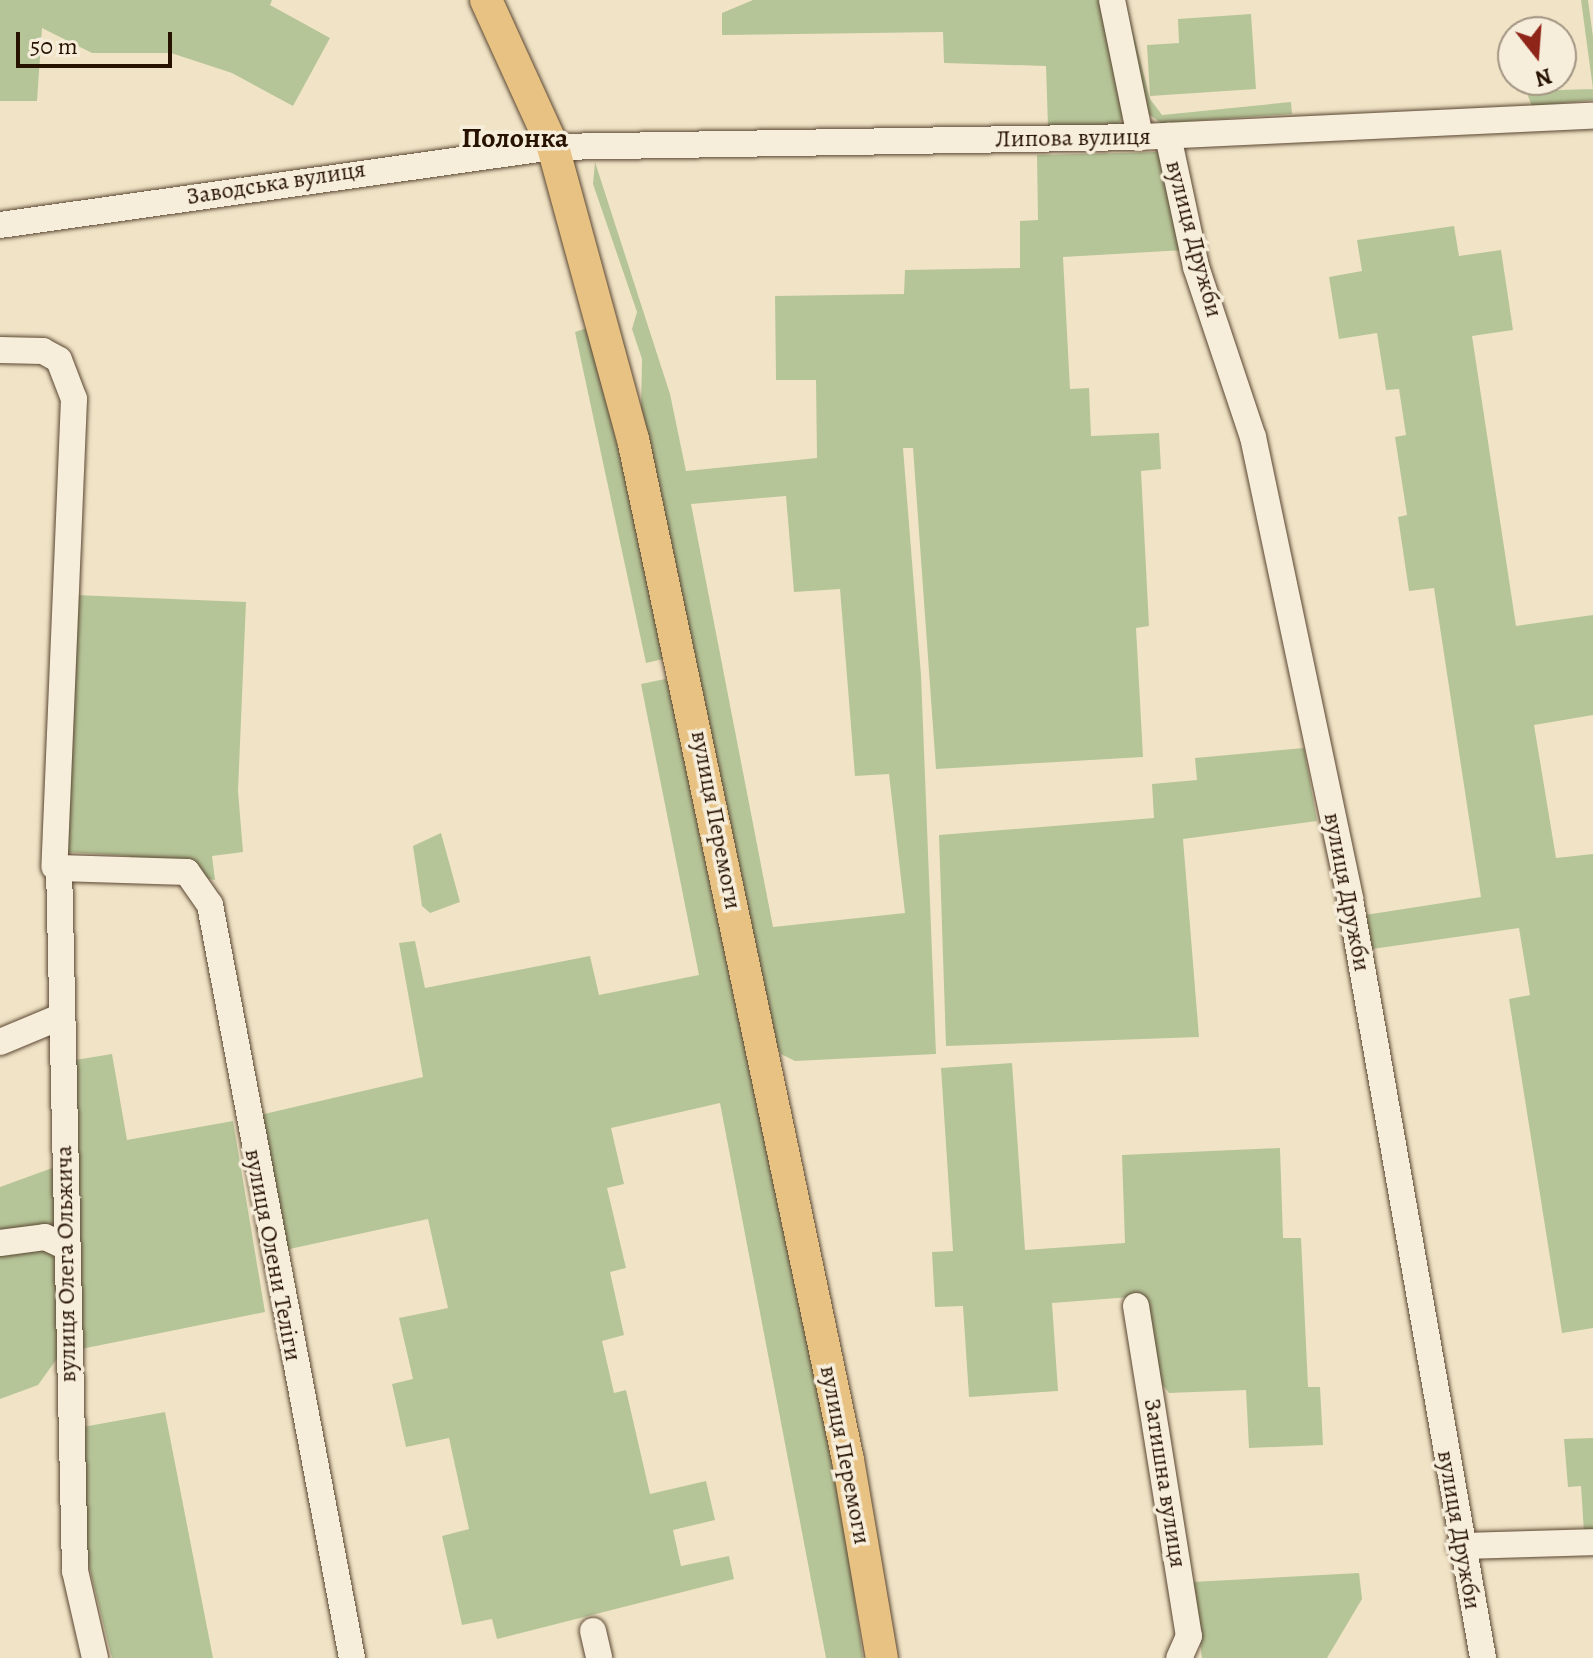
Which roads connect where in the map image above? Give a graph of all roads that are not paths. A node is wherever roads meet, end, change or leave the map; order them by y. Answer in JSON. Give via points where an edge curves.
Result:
{"nodes":[{"id":1,"x":486,"y":0,"type":"edge"},
{"id":2,"x":1112,"y":0,"type":"edge"},
{"id":3,"x":1593,"y":116,"type":"edge"},
{"id":4,"x":1168,"y":136,"type":"junction"},
{"id":5,"x":1140,"y":137,"type":"junction"},
{"id":6,"x":553,"y":147,"type":"junction"},
{"id":7,"x":0,"y":225,"type":"edge"},
{"id":8,"x":0,"y":350,"type":"edge"},
{"id":9,"x":57,"y":868,"type":"junction"},
{"id":10,"x":60,"y":1017,"type":"junction"},
{"id":11,"x":0,"y":1042,"type":"edge"},
{"id":12,"x":0,"y":1243,"type":"edge"},
{"id":13,"x":66,"y":1247,"type":"junction"},
{"id":14,"x":1136,"y":1306,"type":"dead end"},
{"id":15,"x":1593,"y":1542,"type":"edge"},
{"id":16,"x":1460,"y":1546,"type":"junction"},
{"id":17,"x":593,"y":1631,"type":"dead end"},
{"id":18,"x":95,"y":1658,"type":"edge"},
{"id":19,"x":352,"y":1658,"type":"edge"},
{"id":20,"x":599,"y":1658,"type":"edge"},
{"id":21,"x":882,"y":1658,"type":"edge"},
{"id":22,"x":1179,"y":1658,"type":"edge"},
{"id":23,"x":1483,"y":1658,"type":"edge"}],
"edges":[{"from":1,"to":6,"type":"main road","name":"вулиця Перемоги"},
{"from":2,"to":5,"type":"street"},
{"from":3,"to":4,"type":"street","name":"Липова вулиця"},
{"from":4,"to":5,"type":"street","name":"Липова вулиця"},
{"from":4,"to":16,"type":"street","name":"вулиця Дружби","via":[[1196,267],[1253,437],[1350,899]]},
{"from":5,"to":6,"type":"street","name":"Липова вулиця"},
{"from":6,"to":7,"type":"street","name":"Заводська вулиця"},
{"from":6,"to":21,"type":"main road","name":"вулиця Перемоги","via":[[604,321],[683,654]]},
{"from":8,"to":9,"type":"street","name":"вулиця Олега Ольжича","via":[[43,351],[59,360],[74,399]]},
{"from":9,"to":10,"type":"street","name":"вулиця Олега Ольжича"},
{"from":9,"to":19,"type":"street","name":"вулиця Олени Теліги","via":[[172,870],[202,886],[210,905]]},
{"from":10,"to":11,"type":"street"},
{"from":10,"to":13,"type":"street","name":"вулиця Олега Ольжича"},
{"from":12,"to":13,"type":"street","via":[[45,1237]]},
{"from":13,"to":18,"type":"street","name":"вулиця Олега Ольжича","via":[[75,1571]]},
{"from":14,"to":22,"type":"street","name":"Затишна вулиця","via":[[1189,1636]]},
{"from":15,"to":16,"type":"street"},
{"from":16,"to":23,"type":"street","name":"вулиця Дружби"},
{"from":17,"to":20,"type":"street"}]}
